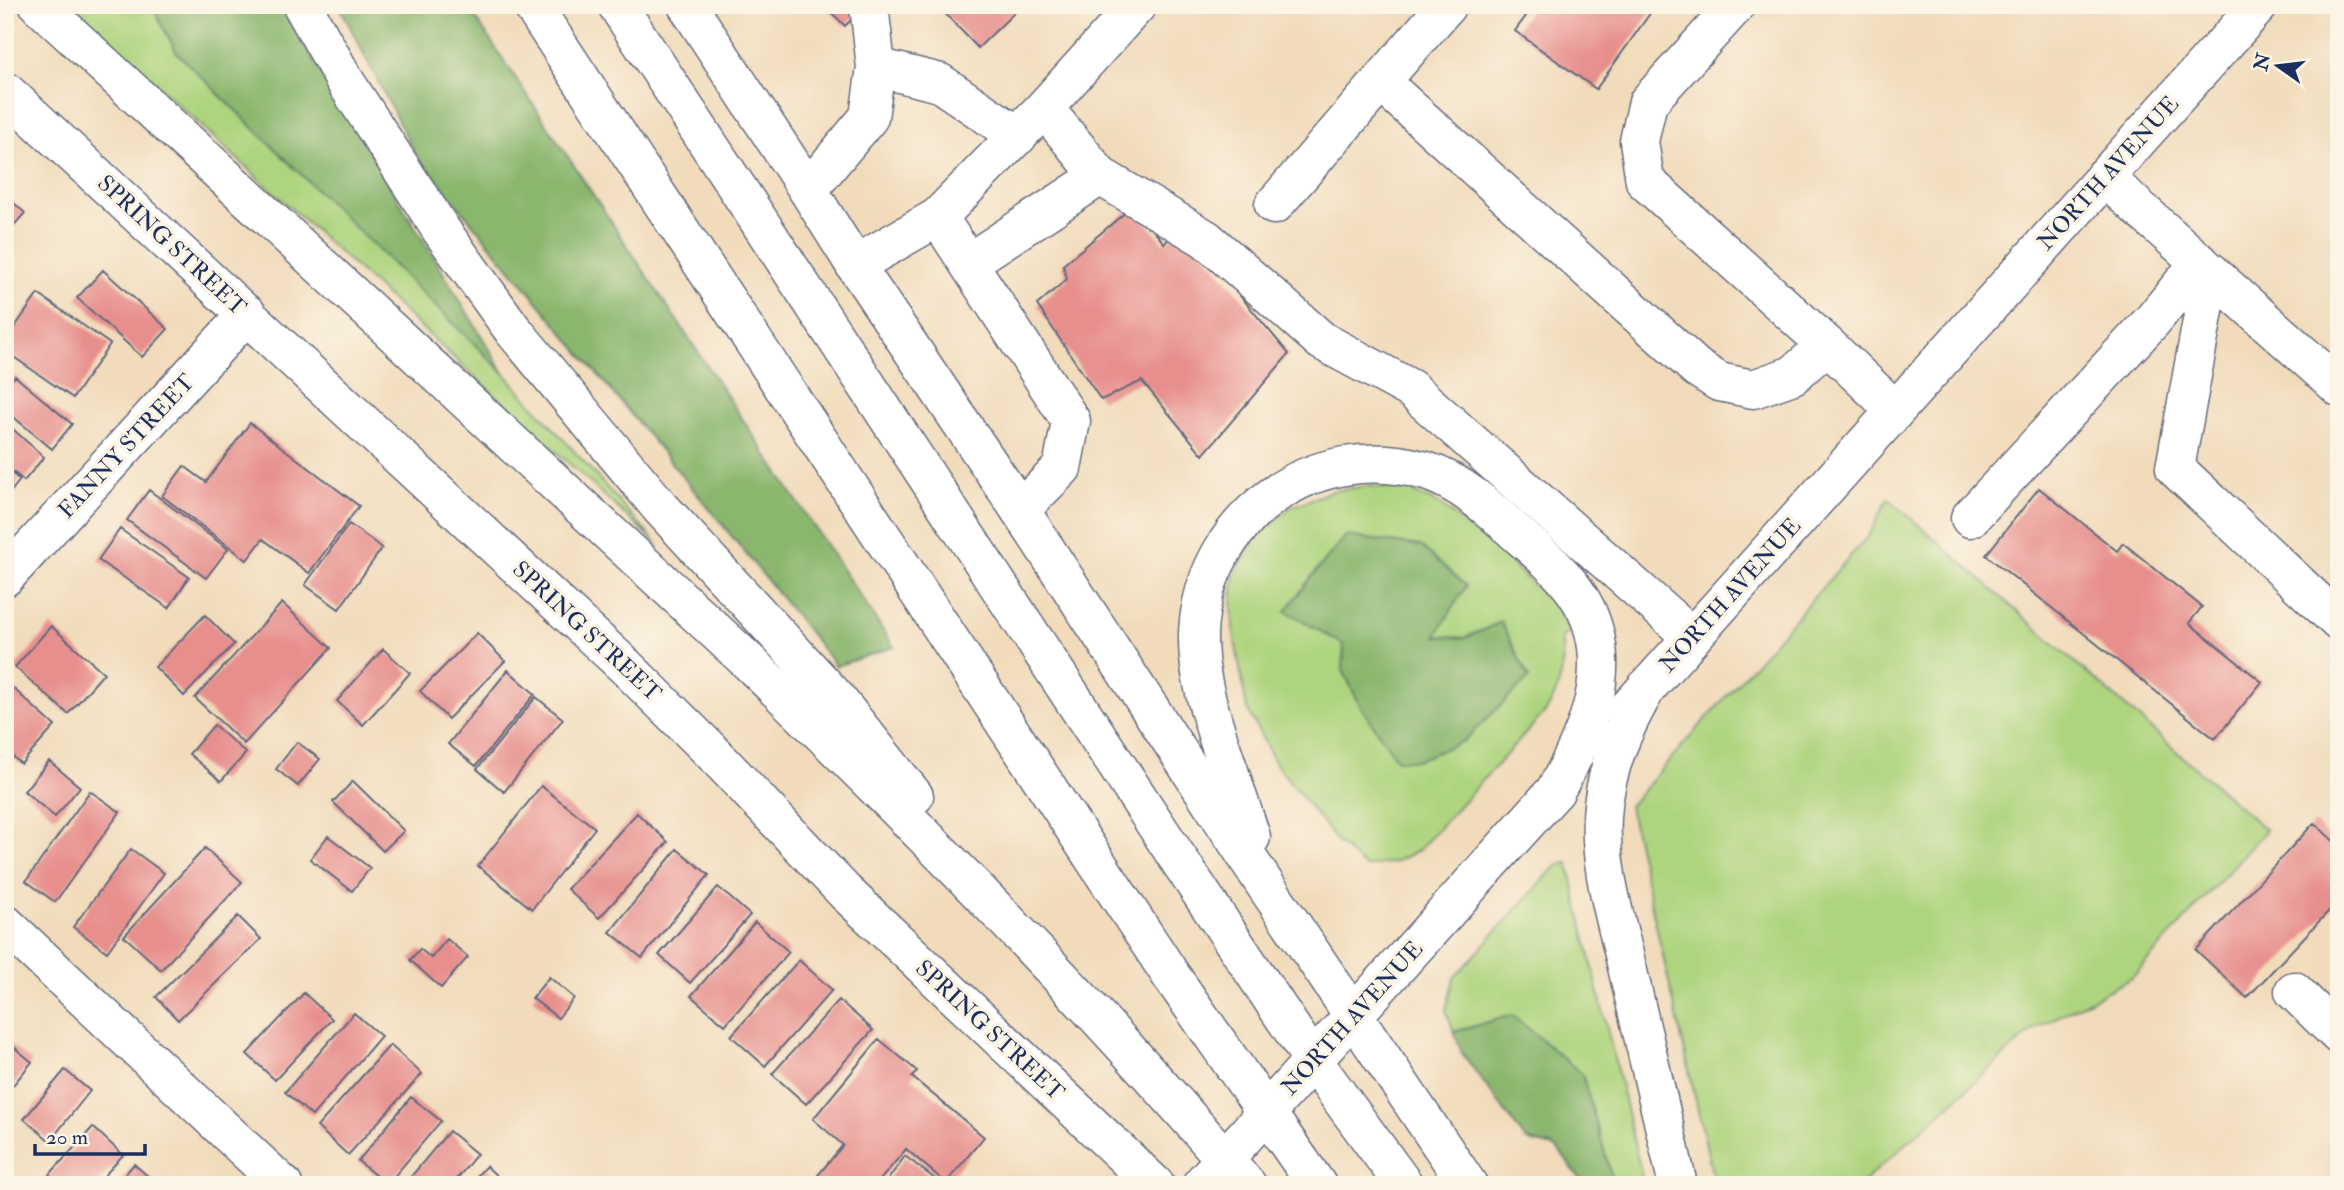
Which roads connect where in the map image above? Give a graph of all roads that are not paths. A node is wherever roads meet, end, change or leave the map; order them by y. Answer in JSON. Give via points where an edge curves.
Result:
{"nodes":[{"id":1,"x":39,"y":5,"type":"edge"},
{"id":2,"x":302,"y":5,"type":"edge"},
{"id":3,"x":532,"y":5,"type":"edge"},
{"id":4,"x":617,"y":5,"type":"edge"},
{"id":5,"x":687,"y":5,"type":"edge"},
{"id":6,"x":869,"y":5,"type":"edge"},
{"id":7,"x":1137,"y":5,"type":"edge"},
{"id":8,"x":1447,"y":5,"type":"edge"},
{"id":9,"x":1736,"y":5,"type":"edge"},
{"id":10,"x":2259,"y":5,"type":"edge"},
{"id":11,"x":876,"y":67,"type":"junction"},
{"id":12,"x":1381,"y":82,"type":"junction"},
{"id":13,"x":5,"y":91,"type":"edge"},
{"id":14,"x":1044,"y":108,"type":"junction"},
{"id":15,"x":1018,"y":136,"type":"junction"},
{"id":16,"x":1100,"y":176,"type":"junction"},
{"id":17,"x":2104,"y":177,"type":"junction"},
{"id":18,"x":808,"y":190,"type":"junction"},
{"id":19,"x":1274,"y":205,"type":"dead end"},
{"id":20,"x":937,"y":217,"type":"junction"},
{"id":21,"x":968,"y":263,"type":"junction"},
{"id":22,"x":855,"y":265,"type":"junction"},
{"id":23,"x":2206,"y":267,"type":"junction"},
{"id":24,"x":247,"y":314,"type":"junction"},
{"id":25,"x":1827,"y":345,"type":"junction"},
{"id":26,"x":2339,"y":387,"type":"edge"},
{"id":27,"x":1895,"y":410,"type":"junction"},
{"id":28,"x":1020,"y":510,"type":"junction"},
{"id":29,"x":1970,"y":517,"type":"dead end"},
{"id":30,"x":5,"y":577,"type":"edge"},
{"id":31,"x":2339,"y":622,"type":"edge"},
{"id":32,"x":1692,"y":637,"type":"junction"},
{"id":33,"x":1647,"y":687,"type":"junction"},
{"id":34,"x":1555,"y":791,"type":"junction"},
{"id":35,"x":1266,"y":886,"type":"junction"},
{"id":36,"x":5,"y":924,"type":"edge"},
{"id":37,"x":1035,"y":952,"type":"junction"},
{"id":38,"x":2294,"y":991,"type":"dead end"},
{"id":39,"x":1354,"y":1017,"type":"junction"},
{"id":40,"x":2339,"y":1035,"type":"edge"},
{"id":41,"x":1314,"y":1062,"type":"junction"},
{"id":42,"x":1267,"y":1113,"type":"junction"},
{"id":43,"x":1225,"y":1176,"type":"edge"},
{"id":44,"x":282,"y":1185,"type":"edge"},
{"id":45,"x":1155,"y":1185,"type":"edge"},
{"id":46,"x":1317,"y":1185,"type":"edge"},
{"id":47,"x":1404,"y":1185,"type":"edge"},
{"id":48,"x":1468,"y":1185,"type":"edge"},
{"id":49,"x":1678,"y":1185,"type":"edge"}],
"edges":[{"from":1,"to":37,"type":"main road","via":[[750,663]]},
{"from":2,"to":37,"type":"main road","via":[[426,208],[513,330],[660,507],[836,698]]},
{"from":3,"to":42,"type":"main road","via":[[1172,977]]},
{"from":4,"to":41,"type":"main road"},
{"from":5,"to":18,"type":"main road"},
{"from":6,"to":11,"type":"main road"},
{"from":7,"to":14,"type":"main road"},
{"from":8,"to":12,"type":"main road"},
{"from":9,"to":25,"type":"main road","via":[[1648,102],[1639,141],[1645,181]]},
{"from":10,"to":17,"type":"main road","name":"NORTH AVENUE"},
{"from":11,"to":15,"type":"main road","via":[[940,83]]},
{"from":11,"to":18,"type":"main road","via":[[869,117]]},
{"from":12,"to":19,"type":"main road"},
{"from":12,"to":25,"type":"main road","via":[[1697,368],[1719,382],[1754,389],[1793,375]]},
{"from":13,"to":24,"type":"main road","name":"SPRING STREET"},
{"from":14,"to":15,"type":"main road"},
{"from":14,"to":16,"type":"main road"},
{"from":15,"to":20,"type":"main road"},
{"from":16,"to":21,"type":"main road"},
{"from":16,"to":32,"type":"main road","via":[[1206,239],[1322,341],[1411,389]]},
{"from":17,"to":23,"type":"main road"},
{"from":17,"to":27,"type":"main road","name":"NORTH AVENUE"},
{"from":18,"to":22,"type":"main road"},
{"from":20,"to":21,"type":"main road"},
{"from":20,"to":22,"type":"main road"},
{"from":21,"to":28,"type":"main road","via":[[1071,421],[1062,468]]},
{"from":22,"to":28,"type":"main road"},
{"from":23,"to":26,"type":"main road"},
{"from":23,"to":29,"type":"main road"},
{"from":23,"to":31,"type":"main road","via":[[2175,468]]},
{"from":24,"to":30,"type":"main road","name":"FANNY STREET"},
{"from":24,"to":45,"type":"main road","name":"SPRING STREET","via":[[615,657],[845,892]]},
{"from":25,"to":27,"type":"main road"},
{"from":27,"to":32,"type":"main road","name":"NORTH AVENUE"},
{"from":28,"to":35,"type":"main road"},
{"from":32,"to":33,"type":"main road","name":"NORTH AVENUE"},
{"from":33,"to":34,"type":"main road","name":"NORTH AVENUE"},
{"from":33,"to":49,"type":"main road","via":[[1614,754],[1602,841],[1610,895]]},
{"from":34,"to":35,"type":"main road","via":[[1583,737],[1598,676],[1591,621],[1567,581],[1490,509],[1452,482],[1404,466],[1362,464],[1325,470],[1280,489],[1242,522],[1217,562],[1201,606],[1199,655],[1207,703]]},
{"from":34,"to":39,"type":"main road","name":"NORTH AVENUE"},
{"from":35,"to":39,"type":"main road"},
{"from":36,"to":44,"type":"main road"},
{"from":37,"to":43,"type":"main road","via":[[1106,1025]]},
{"from":38,"to":40,"type":"main road"},
{"from":39,"to":41,"type":"main road","name":"NORTH AVENUE"},
{"from":39,"to":48,"type":"main road"},
{"from":41,"to":42,"type":"main road","name":"NORTH AVENUE"},
{"from":41,"to":47,"type":"main road"},
{"from":42,"to":43,"type":"main road","name":"NORTH AVENUE"},
{"from":42,"to":46,"type":"main road"}]}
